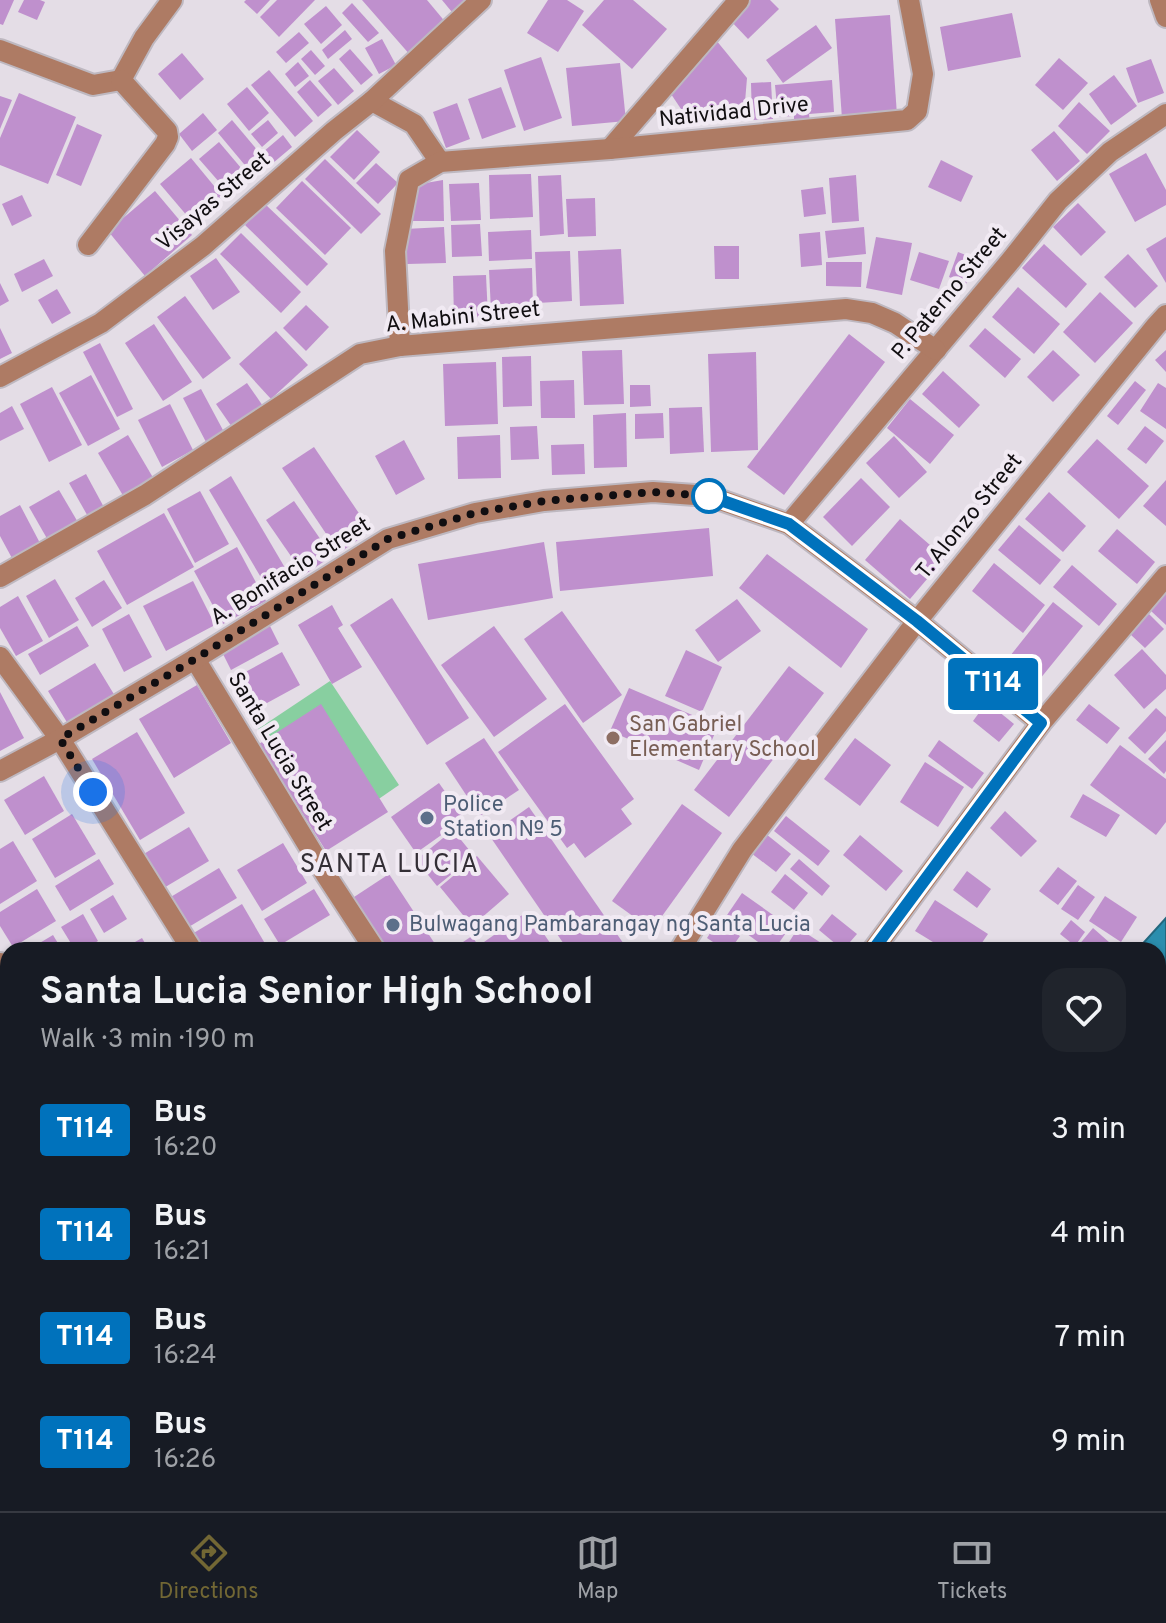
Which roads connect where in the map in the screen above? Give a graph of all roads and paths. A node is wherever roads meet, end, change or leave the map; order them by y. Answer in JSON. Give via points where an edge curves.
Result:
{"nodes":[{"id":1,"x":172,"y":0,"type":"edge"},
{"id":2,"x":481,"y":0,"type":"edge"},
{"id":3,"x":739,"y":0,"type":"edge"},
{"id":4,"x":909,"y":0,"type":"edge"},
{"id":5,"x":1160,"y":0,"type":"edge"},
{"id":6,"x":1166,"y":17,"type":"edge"},
{"id":7,"x":0,"y":50,"type":"edge"},
{"id":8,"x":121,"y":80,"type":"junction"},
{"id":9,"x":372,"y":101,"type":"junction"},
{"id":10,"x":1166,"y":114,"type":"edge"},
{"id":11,"x":610,"y":149,"type":"junction"},
{"id":12,"x":440,"y":162,"type":"junction"},
{"id":13,"x":88,"y":245,"type":"dead end"},
{"id":14,"x":1166,"y":315,"type":"edge"},
{"id":15,"x":400,"y":346,"type":"junction"},
{"id":16,"x":936,"y":350,"type":"junction"},
{"id":17,"x":0,"y":377,"type":"edge"},
{"id":18,"x":789,"y":524,"type":"junction"},
{"id":19,"x":1166,"y":576,"type":"edge"},
{"id":20,"x":0,"y":577,"type":"edge"},
{"id":21,"x":917,"y":621,"type":"junction"},
{"id":22,"x":0,"y":657,"type":"edge"},
{"id":23,"x":195,"y":659,"type":"junction"},
{"id":24,"x":1041,"y":723,"type":"junction"},
{"id":25,"x":60,"y":739,"type":"junction"},
{"id":26,"x":0,"y":771,"type":"edge"},
{"id":27,"x":187,"y":942,"type":"edge"},
{"id":28,"x":370,"y":942,"type":"edge"},
{"id":29,"x":685,"y":942,"type":"edge"},
{"id":30,"x":879,"y":942,"type":"edge"}],
"edges":[{"from":1,"to":8,"type":"street"},
{"from":2,"to":9,"type":"street","name":"Visayas Street"},
{"from":3,"to":11,"type":"street"},
{"from":4,"to":11,"type":"street","name":"Natividad Drive","via":[[923,74],[917,111],[907,120]]},
{"from":5,"to":6,"type":"street"},
{"from":7,"to":8,"type":"street","via":[[93,85]]},
{"from":8,"to":13,"type":"street","via":[[168,137]]},
{"from":9,"to":12,"type":"street","via":[[414,124]]},
{"from":9,"to":17,"type":"street","name":"Visayas Street","via":[[203,246],[101,323]]},
{"from":10,"to":16,"type":"street","name":"P. Paterno Street","via":[[1110,152],[1058,201]]},
{"from":11,"to":12,"type":"street","name":"Natividad Drive"},
{"from":12,"to":15,"type":"street","via":[[409,180],[395,251]]},
{"from":14,"to":21,"type":"street","name":"T. Alonzo Street"},
{"from":15,"to":16,"type":"street","name":"A. Mabini Street","via":[[846,309],[895,323]]},
{"from":15,"to":20,"type":"street","name":"A. Mabini Street","via":[[360,354],[145,495]]},
{"from":16,"to":18,"type":"street","name":"P. Paterno Street"},
{"from":18,"to":21,"type":"street","name":"A. Bonifacio Street"},
{"from":18,"to":23,"type":"street","name":"A. Bonifacio Street","via":[[709,496],[653,492],[475,513],[388,539]]},
{"from":19,"to":24,"type":"street"},
{"from":21,"to":24,"type":"street","name":"A. Bonifacio Street"},
{"from":21,"to":29,"type":"street","name":"T. Alonzo Street","via":[[742,850]]},
{"from":22,"to":25,"type":"street"},
{"from":23,"to":25,"type":"street","name":"A. Bonifacio Street"},
{"from":23,"to":28,"type":"street","name":"Santa Lucia Street"},
{"from":24,"to":30,"type":"street"},
{"from":25,"to":26,"type":"street","name":"A. Bonifacio Street"},
{"from":25,"to":27,"type":"street"}]}
